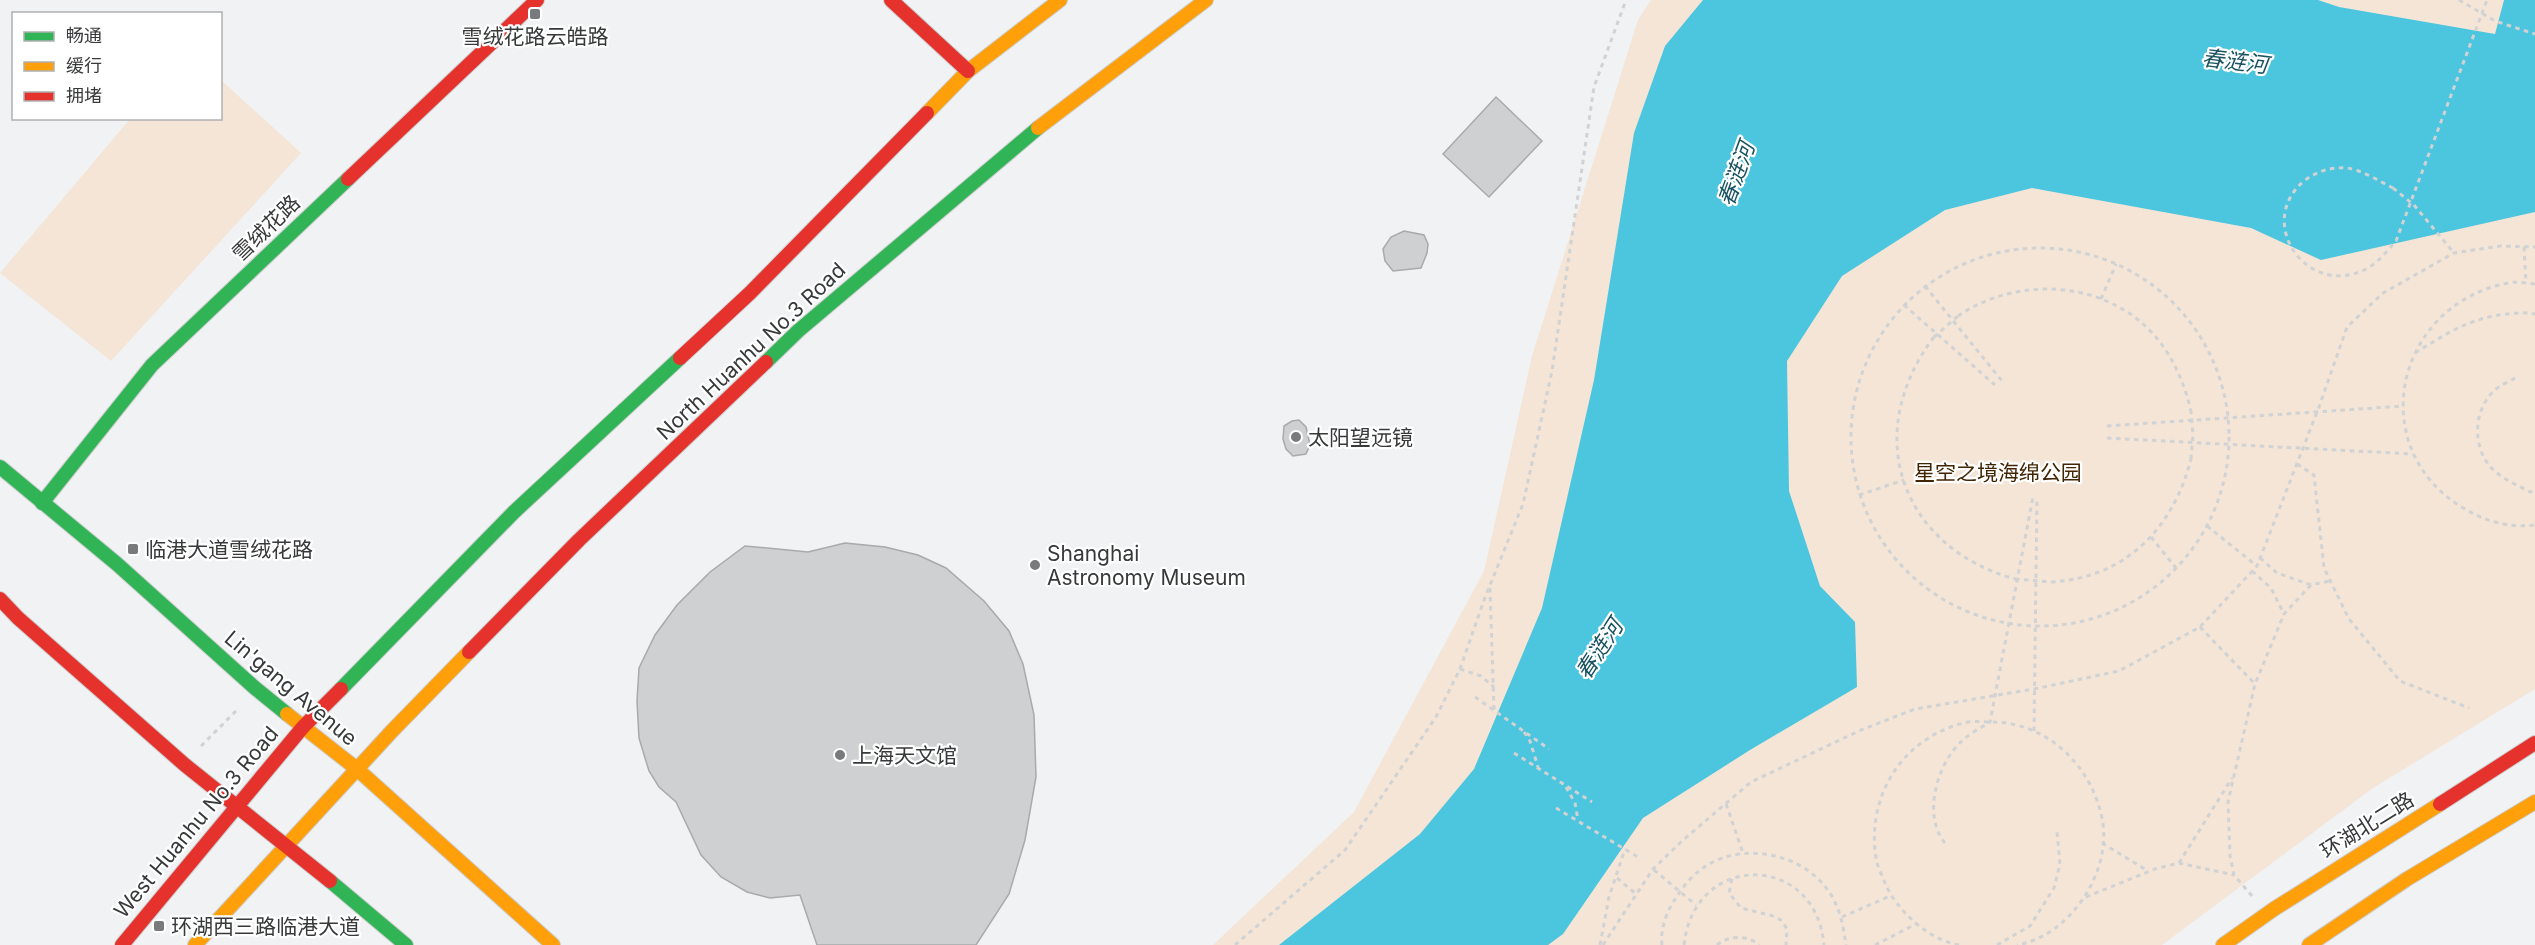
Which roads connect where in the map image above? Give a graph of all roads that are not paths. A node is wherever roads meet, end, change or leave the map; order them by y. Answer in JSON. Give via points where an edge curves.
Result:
{"nodes":[{"id":1,"x":537,"y":0,"type":"edge"},
{"id":2,"x":891,"y":0,"type":"edge"},
{"id":3,"x":1060,"y":0,"type":"edge"},
{"id":4,"x":1206,"y":0,"type":"edge"},
{"id":5,"x":968,"y":71,"type":"junction"},
{"id":6,"x":0,"y":467,"type":"edge"},
{"id":7,"x":42,"y":503,"type":"junction"},
{"id":8,"x":0,"y":599,"type":"edge"},
{"id":9,"x":303,"y":727,"type":"junction"},
{"id":10,"x":2535,"y":743,"type":"edge"},
{"id":11,"x":357,"y":769,"type":"junction"},
{"id":12,"x":2535,"y":802,"type":"edge"},
{"id":13,"x":236,"y":806,"type":"junction"},
{"id":14,"x":285,"y":846,"type":"junction"},
{"id":15,"x":122,"y":945,"type":"edge"},
{"id":16,"x":195,"y":945,"type":"edge"},
{"id":17,"x":406,"y":945,"type":"edge"},
{"id":18,"x":553,"y":945,"type":"edge"},
{"id":19,"x":2223,"y":945,"type":"edge"},
{"id":20,"x":2309,"y":945,"type":"edge"}],
"edges":[{"from":1,"to":7,"type":"main road","name":"雪绒花路","via":[[152,365]]},
{"from":2,"to":5,"type":"main road"},
{"from":3,"to":5,"type":"main road","name":"North Huanhu No.3 Road"},
{"from":4,"to":11,"type":"main road","name":"North Huanhu No.3 Road","via":[[1034,131],[798,331],[579,540]]},
{"from":5,"to":9,"type":"main road","name":"North Huanhu No.3 Road","via":[[750,293],[514,512]]},
{"from":6,"to":7,"type":"main road","name":"Lin'gang Avenue"},
{"from":7,"to":9,"type":"main road","name":"Lin'gang Avenue"},
{"from":8,"to":13,"type":"main road","via":[[184,765]]},
{"from":9,"to":11,"type":"main road","name":"Lin'gang Avenue"},
{"from":9,"to":13,"type":"main road","name":"West Huanhu No.3 Road"},
{"from":10,"to":19,"type":"main road","name":"环湖北二路"},
{"from":11,"to":14,"type":"main road"},
{"from":11,"to":18,"type":"main road","name":"Lin'gang Avenue"},
{"from":12,"to":20,"type":"main road","via":[[2407,879]]},
{"from":13,"to":14,"type":"main road"},
{"from":13,"to":15,"type":"main road","name":"West Huanhu No.3 Road"},
{"from":14,"to":16,"type":"main road"},
{"from":14,"to":17,"type":"main road"}]}
